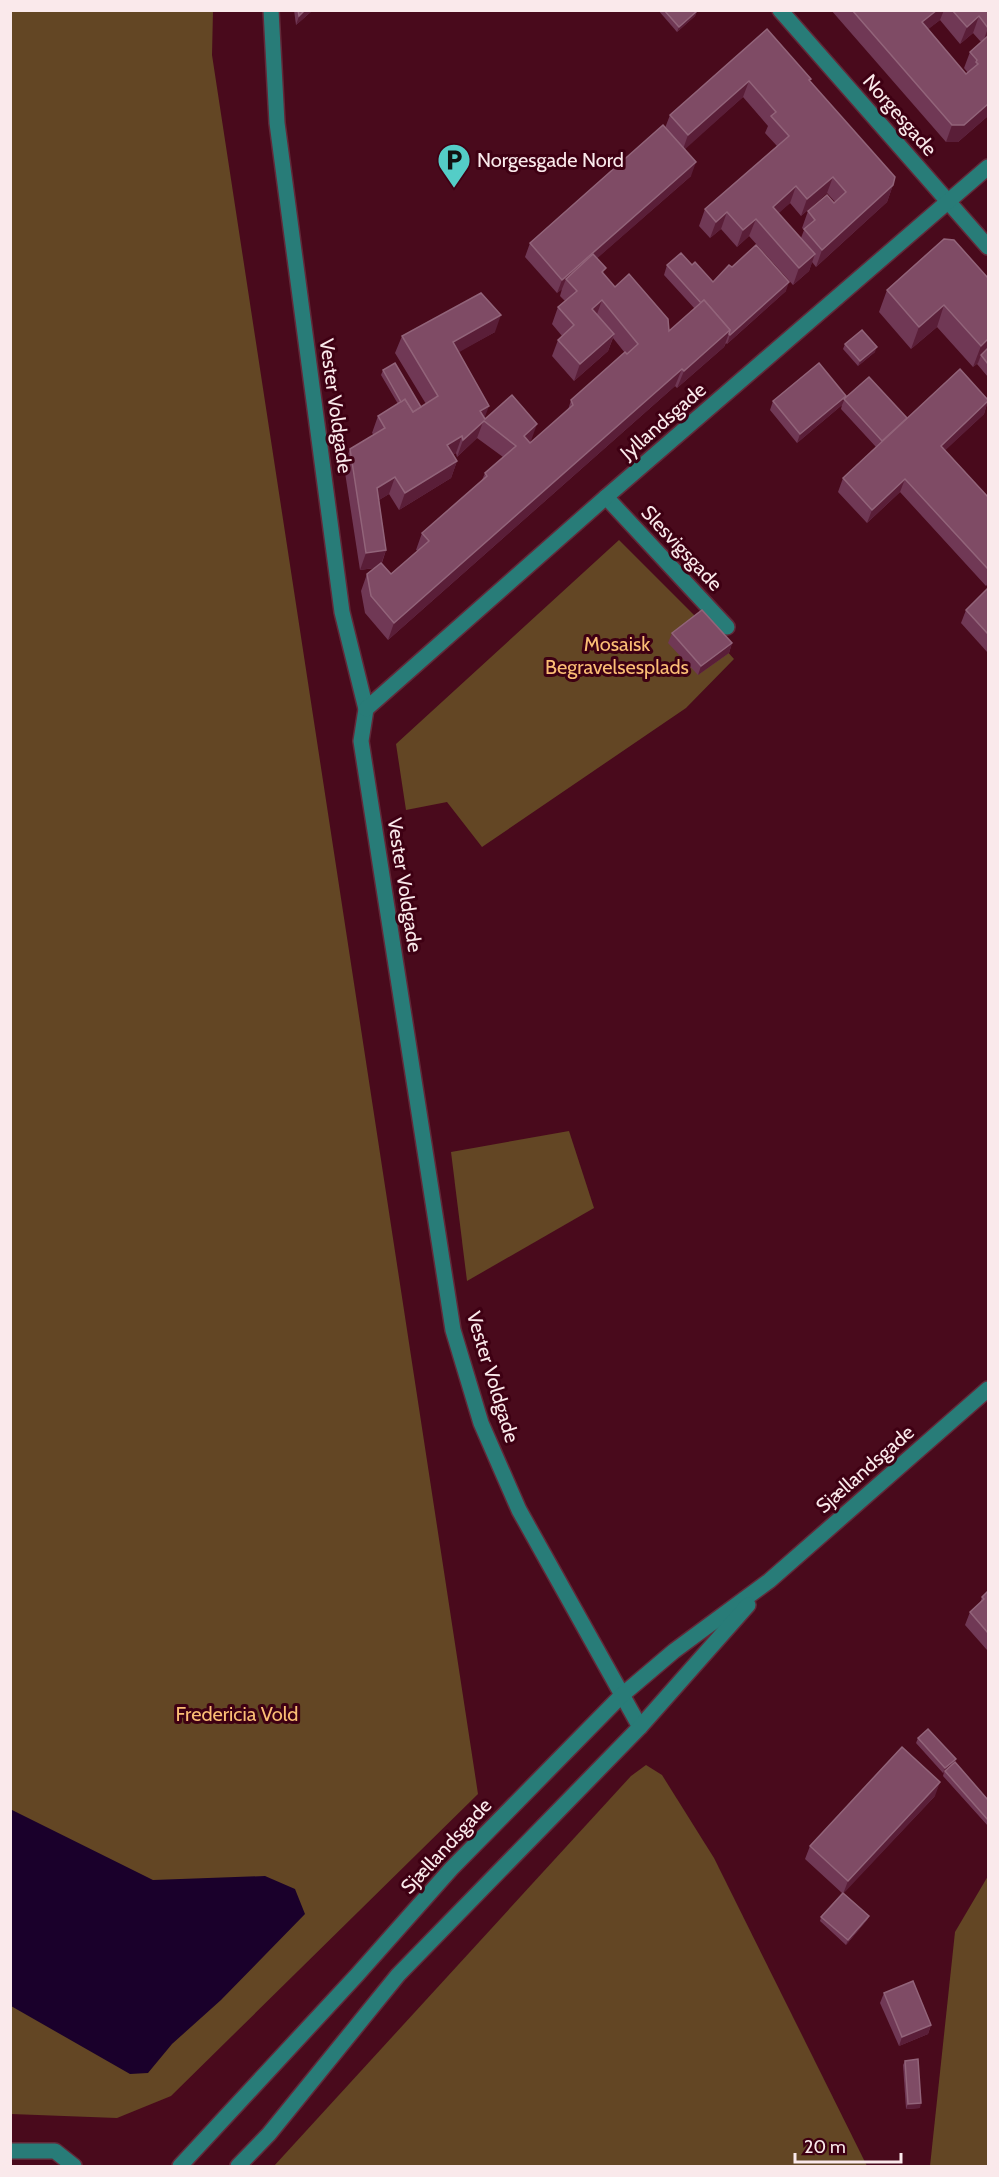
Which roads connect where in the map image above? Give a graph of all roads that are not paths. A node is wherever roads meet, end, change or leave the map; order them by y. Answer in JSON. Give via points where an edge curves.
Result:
{"nodes":[{"id":1,"x":271,"y":10,"type":"edge"},
{"id":2,"x":780,"y":10,"type":"edge"},
{"id":3,"x":988,"y":166,"type":"edge"},
{"id":4,"x":948,"y":202,"type":"junction"},
{"id":5,"x":988,"y":247,"type":"edge"},
{"id":6,"x":606,"y":497,"type":"junction"},
{"id":7,"x":727,"y":627,"type":"dead end"},
{"id":8,"x":366,"y":709,"type":"junction"},
{"id":9,"x":988,"y":1389,"type":"edge"},
{"id":10,"x":769,"y":1581,"type":"junction"},
{"id":11,"x":621,"y":1696,"type":"junction"},
{"id":12,"x":640,"y":1727,"type":"junction"},
{"id":13,"x":10,"y":2151,"type":"edge"},
{"id":14,"x":74,"y":2166,"type":"edge"},
{"id":15,"x":180,"y":2166,"type":"edge"},
{"id":16,"x":238,"y":2166,"type":"edge"}],
"edges":[{"from":1,"to":8,"type":"street","name":"Vester Voldgade","via":[[277,123],[342,612]]},
{"from":2,"to":4,"type":"street","name":"Norgesgade"},
{"from":3,"to":4,"type":"street","name":"Jyllandsgade"},
{"from":4,"to":5,"type":"street","name":"Norgesgade"},
{"from":4,"to":6,"type":"street","name":"Jyllandsgade"},
{"from":6,"to":7,"type":"street","name":"Slesvigsgade"},
{"from":6,"to":8,"type":"street","name":"Jyllandsgade"},
{"from":8,"to":11,"type":"street","name":"Vester Voldgade","via":[[361,741],[453,1330],[481,1423],[519,1509]]},
{"from":9,"to":10,"type":"street","name":"Sjællandsgade"},
{"from":10,"to":11,"type":"street","name":"Sjællandsgade","via":[[674,1651]]},
{"from":10,"to":12,"type":"street","name":"Sjællandsgade"},
{"from":11,"to":12,"type":"street","name":"Vester Voldgade"},
{"from":11,"to":15,"type":"street","name":"Sjællandsgade","via":[[451,1869]]},
{"from":12,"to":16,"type":"street","name":"Sjællandsgade","via":[[398,1976],[269,2134]]},
{"from":13,"to":14,"type":"street","via":[[55,2151]]}]}
